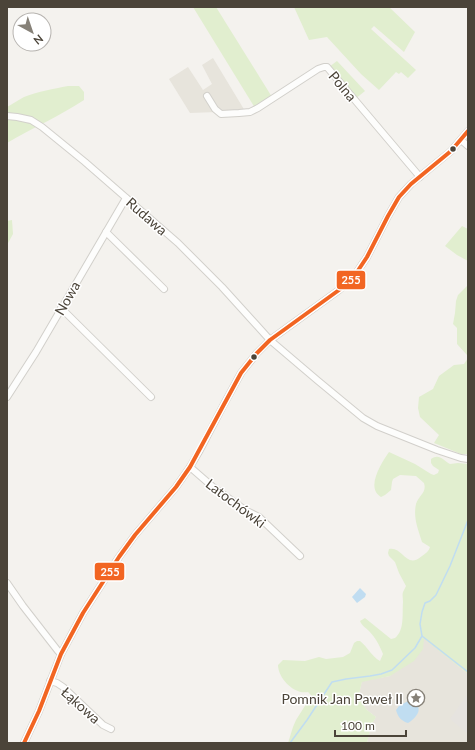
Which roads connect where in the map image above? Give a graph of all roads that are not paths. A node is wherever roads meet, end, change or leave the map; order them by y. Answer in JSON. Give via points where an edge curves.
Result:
{"nodes":[{"id":1,"x":207,"y":96,"type":"dead end"},
{"id":2,"x":7,"y":116,"type":"edge"},
{"id":3,"x":468,"y":132,"type":"edge"},
{"id":4,"x":461,"y":140,"type":"junction"},
{"id":5,"x":468,"y":146,"type":"edge"},
{"id":6,"x":420,"y":177,"type":"junction"},
{"id":7,"x":126,"y":198,"type":"junction"},
{"id":8,"x":106,"y":232,"type":"junction"},
{"id":9,"x":164,"y":289,"type":"dead end"},
{"id":10,"x":61,"y":308,"type":"junction"},
{"id":11,"x":270,"y":340,"type":"junction"},
{"id":12,"x":7,"y":397,"type":"edge"},
{"id":13,"x":151,"y":397,"type":"dead end"},
{"id":14,"x":468,"y":458,"type":"edge"},
{"id":15,"x":190,"y":467,"type":"junction"},
{"id":16,"x":300,"y":556,"type":"dead end"},
{"id":17,"x":7,"y":583,"type":"edge"},
{"id":18,"x":61,"y":654,"type":"junction"},
{"id":19,"x":50,"y":681,"type":"junction"},
{"id":20,"x":111,"y":729,"type":"dead end"},
{"id":21,"x":24,"y":743,"type":"edge"}],
"edges":[{"from":1,"to":6,"type":"street","name":"Polna","via":[[221,114],[250,112],[318,69],[327,67]]},
{"from":2,"to":7,"type":"street","name":"Rudawa","via":[[30,120],[42,127]]},
{"from":3,"to":4,"type":"street"},
{"from":4,"to":5,"type":"street"},
{"from":4,"to":6,"type":"street"},
{"from":6,"to":11,"type":"street","via":[[399,197],[353,278]]},
{"from":7,"to":8,"type":"street","name":"Nowa"},
{"from":7,"to":11,"type":"street","name":"Rudawa","via":[[201,265]]},
{"from":8,"to":9,"type":"street"},
{"from":8,"to":10,"type":"street","name":"Nowa"},
{"from":10,"to":12,"type":"street","name":"Nowa"},
{"from":10,"to":13,"type":"street"},
{"from":11,"to":14,"type":"street","name":"Rudawa","via":[[363,418],[437,450]]},
{"from":11,"to":15,"type":"street","via":[[241,373]]},
{"from":15,"to":16,"type":"street","name":"Latochówki","via":[[213,487],[259,517]]},
{"from":15,"to":18,"type":"street","via":[[119,557],[83,613]]},
{"from":17,"to":18,"type":"street"},
{"from":18,"to":19,"type":"street"},
{"from":19,"to":20,"type":"street","name":"Łąkowa","via":[[63,687],[103,725]]},
{"from":19,"to":21,"type":"street"}]}
